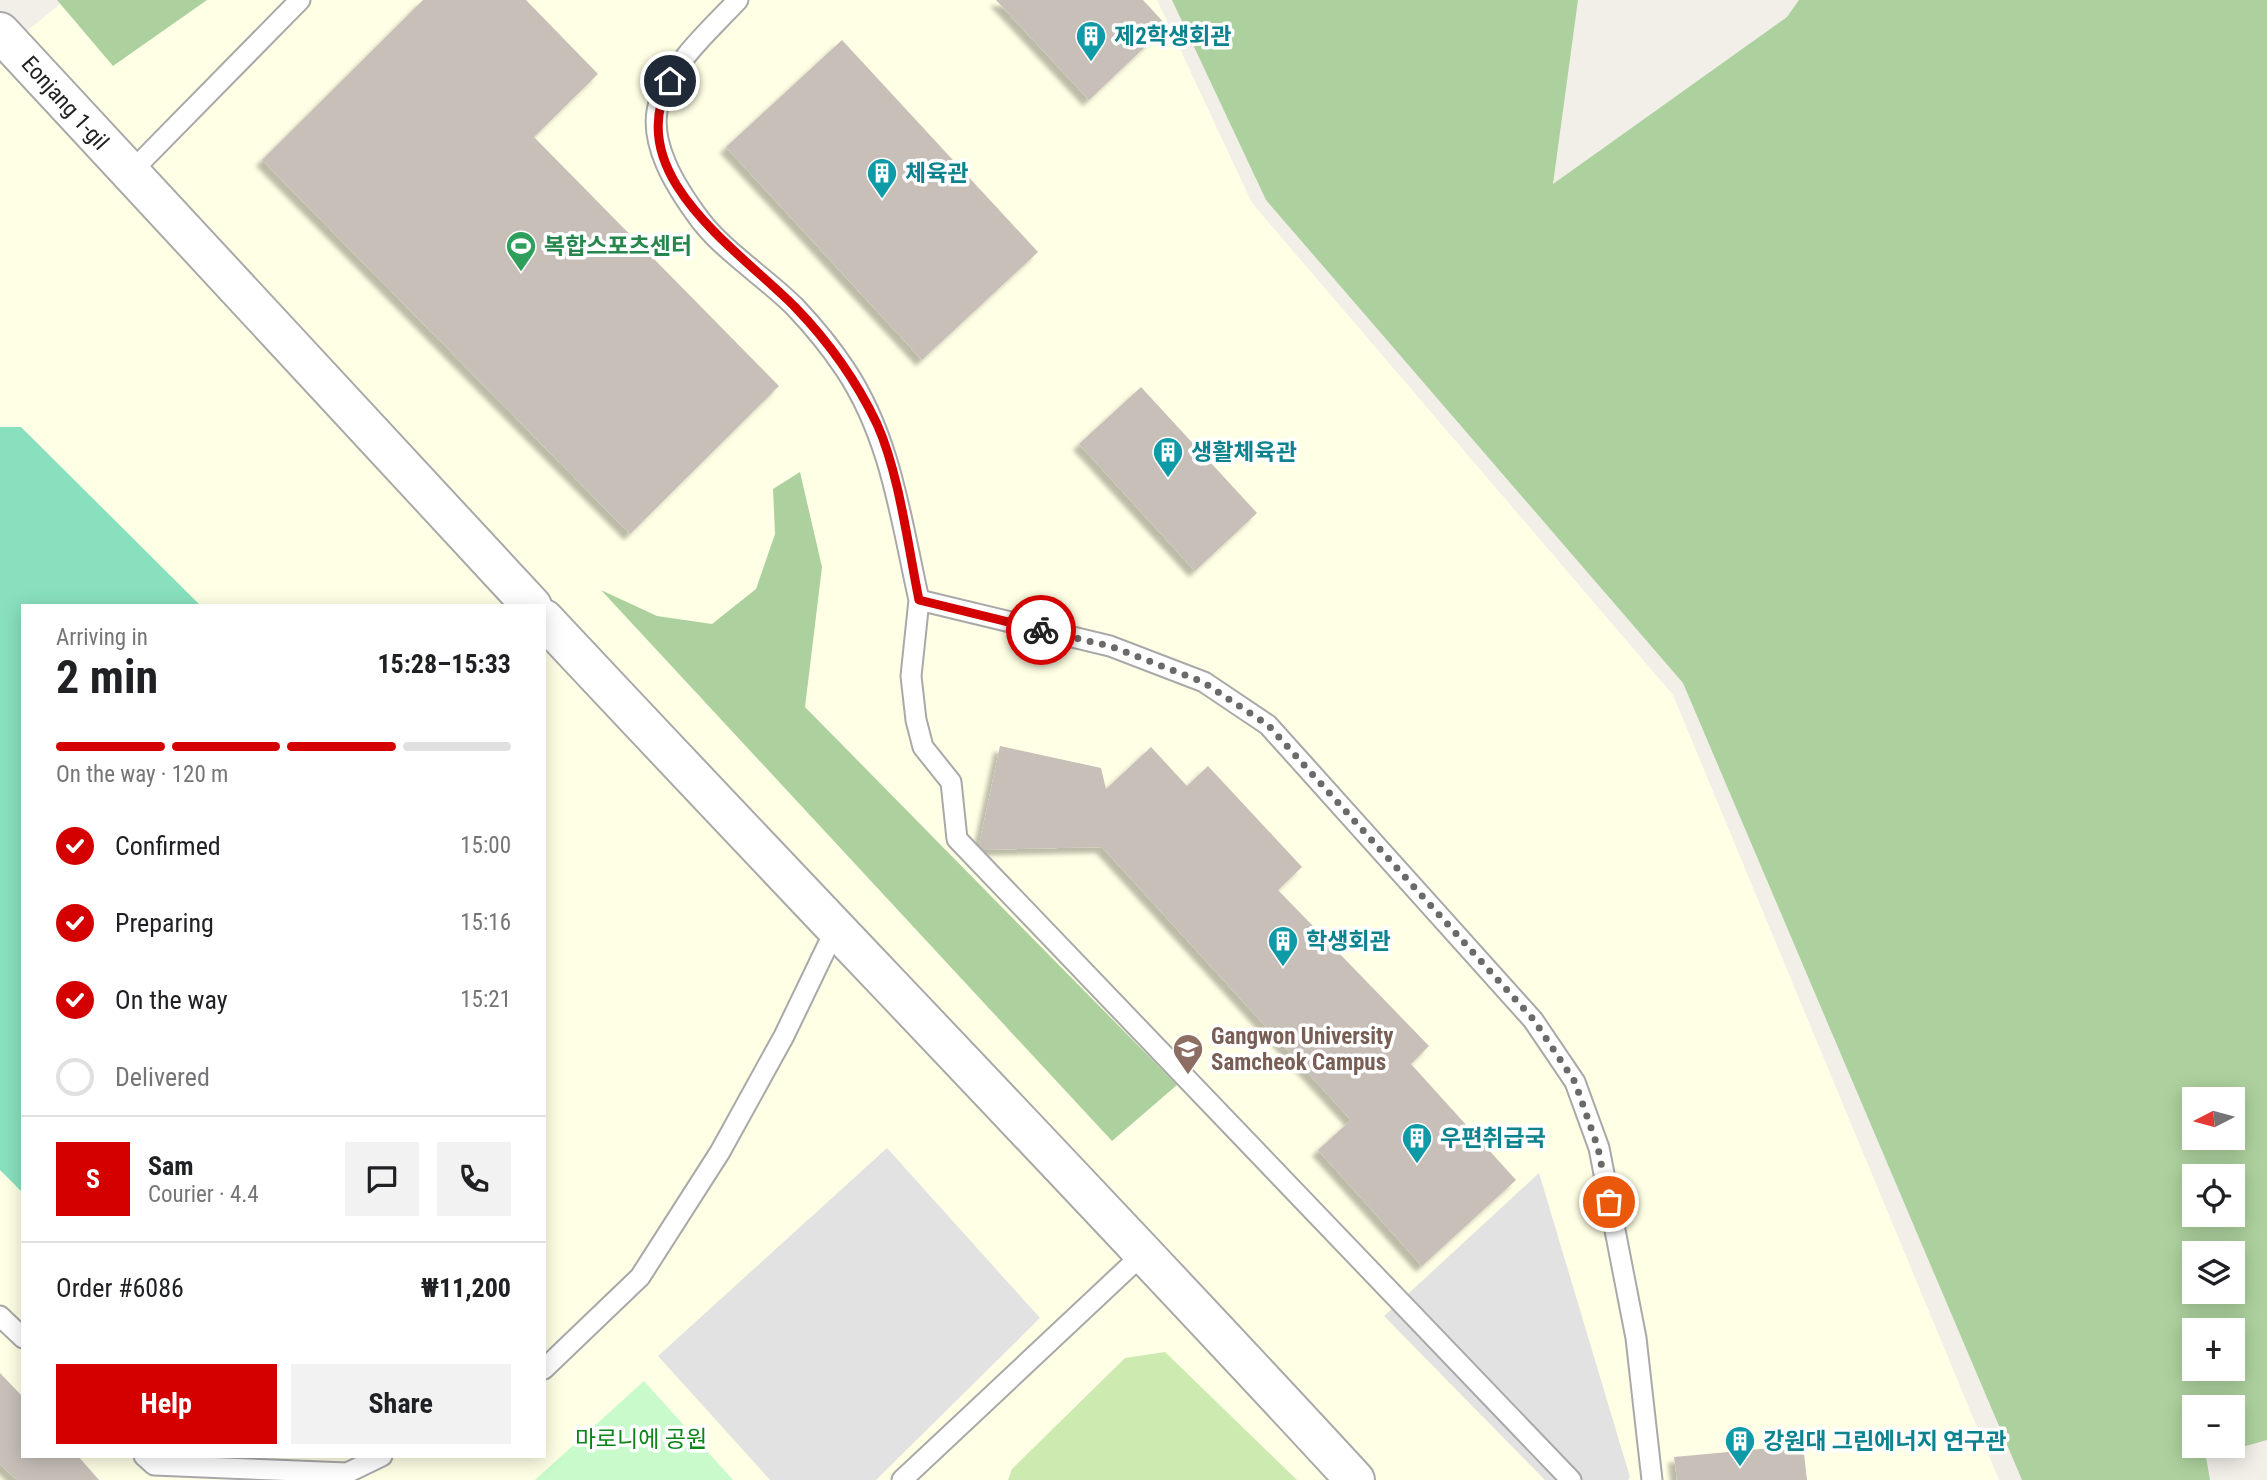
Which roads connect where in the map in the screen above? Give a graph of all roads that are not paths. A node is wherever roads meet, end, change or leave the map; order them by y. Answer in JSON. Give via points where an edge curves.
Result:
{"nodes":[{"id":1,"x":300,"y":0,"type":"edge"},
{"id":2,"x":738,"y":0,"type":"edge"},
{"id":3,"x":0,"y":32,"type":"edge"},
{"id":4,"x":129,"y":174,"type":"junction"},
{"id":5,"x":919,"y":600,"type":"junction"},
{"id":6,"x":530,"y":604,"type":"edge"},
{"id":7,"x":546,"y":621,"type":"edge"},
{"id":8,"x":835,"y":930,"type":"junction"},
{"id":9,"x":1145,"y":1252,"type":"junction"},
{"id":10,"x":0,"y":1316,"type":"edge"},
{"id":11,"x":21,"y":1337,"type":"edge"},
{"id":12,"x":546,"y":1366,"type":"edge"},
{"id":13,"x":146,"y":1458,"type":"edge"},
{"id":14,"x":379,"y":1458,"type":"edge"},
{"id":15,"x":348,"y":1476,"type":"edge"},
{"id":16,"x":902,"y":1480,"type":"edge"},
{"id":17,"x":1355,"y":1480,"type":"edge"},
{"id":18,"x":1571,"y":1480,"type":"edge"},
{"id":19,"x":1652,"y":1480,"type":"edge"}],
"edges":[{"from":1,"to":4,"type":"lane"},
{"from":2,"to":5,"type":"lane","via":[[680,62],[659,101],[656,135],[672,175],[702,222],[796,308],[845,368],[877,426]]},
{"from":3,"to":4,"type":"street","name":"Eonjang 1-gil"},
{"from":4,"to":6,"type":"street","name":"Eonjang 1-gil"},
{"from":5,"to":18,"type":"lane","via":[[911,676],[916,720],[923,747],[951,782],[957,839]]},
{"from":5,"to":19,"type":"lane","via":[[1110,646],[1203,682],[1268,725],[1534,1020],[1575,1082],[1598,1148],[1636,1338]]},
{"from":7,"to":8,"type":"street"},
{"from":8,"to":9,"type":"street"},
{"from":8,"to":12,"type":"lane","via":[[720,1152],[640,1278]]},
{"from":9,"to":16,"type":"lane"},
{"from":9,"to":17,"type":"street"},
{"from":10,"to":11,"type":"lane"},
{"from":13,"to":15,"type":"lane","via":[[154,1465]]},
{"from":14,"to":15,"type":"lane"}]}
